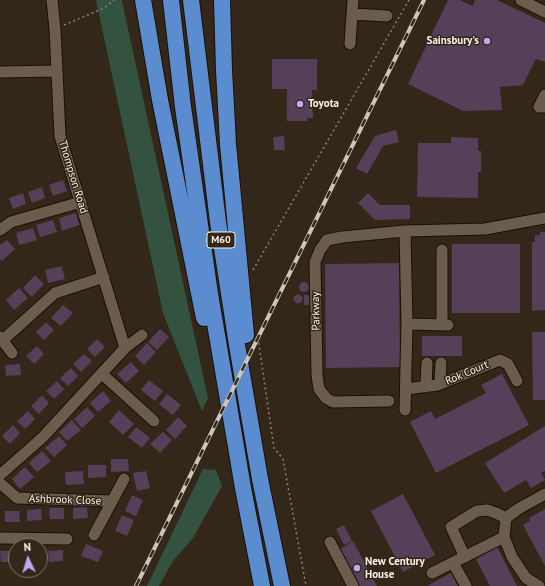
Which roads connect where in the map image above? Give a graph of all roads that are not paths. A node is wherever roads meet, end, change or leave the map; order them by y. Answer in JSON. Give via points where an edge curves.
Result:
{"nodes":[{"id":1,"x":52,"y":0,"type":"edge"},
{"id":2,"x":142,"y":0,"type":"edge"},
{"id":3,"x":171,"y":0,"type":"edge"},
{"id":4,"x":191,"y":0,"type":"edge"},
{"id":5,"x":222,"y":0,"type":"edge"},
{"id":6,"x":353,"y":0,"type":"edge"},
{"id":7,"x":522,"y":0,"type":"edge"},
{"id":8,"x":545,"y":12,"type":"edge"},
{"id":9,"x":352,"y":14,"type":"junction"},
{"id":10,"x":387,"y":16,"type":"dead end"},
{"id":11,"x":350,"y":44,"type":"dead end"},
{"id":12,"x":58,"y":70,"type":"junction"},
{"id":13,"x":0,"y":72,"type":"edge"},
{"id":14,"x":545,"y":95,"type":"edge"},
{"id":15,"x":545,"y":107,"type":"edge"},
{"id":16,"x":81,"y":202,"type":"junction"},
{"id":17,"x":545,"y":218,"type":"edge"},
{"id":18,"x":0,"y":230,"type":"edge"},
{"id":19,"x":405,"y":231,"type":"junction"},
{"id":20,"x":442,"y":250,"type":"dead end"},
{"id":21,"x":104,"y":277,"type":"junction"},
{"id":22,"x":407,"y":324,"type":"junction"},
{"id":23,"x":142,"y":335,"type":"dead end"},
{"id":24,"x":1,"y":339,"type":"edge"},
{"id":25,"x":125,"y":348,"type":"junction"},
{"id":26,"x":12,"y":353,"type":"dead end"},
{"id":27,"x":427,"y":363,"type":"dead end"},
{"id":28,"x":441,"y":363,"type":"dead end"},
{"id":29,"x":102,"y":374,"type":"junction"},
{"id":30,"x":517,"y":381,"type":"dead end"},
{"id":31,"x":440,"y":384,"type":"junction"},
{"id":32,"x":225,"y":386,"type":"junction"},
{"id":33,"x":426,"y":387,"type":"junction"},
{"id":34,"x":406,"y":389,"type":"junction"},
{"id":35,"x":389,"y":401,"type":"dead end"},
{"id":36,"x":405,"y":410,"type":"dead end"},
{"id":37,"x":154,"y":421,"type":"dead end"},
{"id":38,"x":0,"y":475,"type":"edge"},
{"id":39,"x":260,"y":479,"type":"junction"},
{"id":40,"x":124,"y":480,"type":"dead end"},
{"id":41,"x":0,"y":483,"type":"edge"},
{"id":42,"x":545,"y":494,"type":"edge"},
{"id":43,"x":112,"y":501,"type":"junction"},
{"id":44,"x":506,"y":518,"type":"junction"},
{"id":45,"x":94,"y":535,"type":"dead end"},
{"id":46,"x":504,"y":537,"type":"junction"},
{"id":47,"x":0,"y":538,"type":"edge"},
{"id":48,"x":67,"y":539,"type":"dead end"},
{"id":49,"x":330,"y":542,"type":"dead end"},
{"id":50,"x":465,"y":557,"type":"junction"},
{"id":51,"x":453,"y":563,"type":"junction"},
{"id":52,"x":432,"y":574,"type":"dead end"},
{"id":53,"x":262,"y":586,"type":"edge"},
{"id":54,"x":282,"y":586,"type":"edge"},
{"id":55,"x":353,"y":586,"type":"edge"},
{"id":56,"x":466,"y":586,"type":"edge"},
{"id":57,"x":539,"y":586,"type":"edge"}],
"edges":[{"from":1,"to":12,"type":"street","name":"Thompson Road"},
{"from":2,"to":32,"type":"highway","number":"M60","via":[[202,312]]},
{"from":3,"to":32,"type":"highway","number":"M60","via":[[183,107]]},
{"from":4,"to":39,"type":"highway","number":"M60","via":[[218,222]]},
{"from":5,"to":39,"type":"highway","number":"M60","via":[[228,144]]},
{"from":6,"to":9,"type":"street"},
{"from":7,"to":8,"type":"street"},
{"from":9,"to":10,"type":"street"},
{"from":9,"to":11,"type":"street"},
{"from":12,"to":13,"type":"street"},
{"from":12,"to":16,"type":"street","name":"Thompson Road","via":[[60,136]]},
{"from":14,"to":15,"type":"street","via":[[539,107]]},
{"from":16,"to":18,"type":"street","via":[[11,222]]},
{"from":16,"to":21,"type":"street","name":"Thompson Road"},
{"from":17,"to":19,"type":"street","name":"Parkway","via":[[485,229]]},
{"from":19,"to":22,"type":"street"},
{"from":19,"to":35,"type":"street","name":"Parkway","via":[[328,240],[315,262],[319,389],[333,402]]},
{"from":20,"to":22,"type":"street","via":[[446,325]]},
{"from":21,"to":24,"type":"street","via":[[55,293]]},
{"from":21,"to":25,"type":"street","name":"Thompson Road"},
{"from":22,"to":34,"type":"street"},
{"from":23,"to":25,"type":"street"},
{"from":24,"to":26,"type":"street"},
{"from":25,"to":29,"type":"street"},
{"from":27,"to":33,"type":"street"},
{"from":28,"to":31,"type":"street"},
{"from":29,"to":37,"type":"street"},
{"from":29,"to":38,"type":"street","via":[[43,437]]},
{"from":30,"to":31,"type":"street","name":"Rok Court","via":[[508,364],[500,360]]},
{"from":31,"to":33,"type":"street","name":"Rok Court"},
{"from":32,"to":53,"type":"highway","number":"M60"},
{"from":33,"to":34,"type":"street","name":"Rok Court"},
{"from":34,"to":36,"type":"street"},
{"from":39,"to":54,"type":"highway","number":"M60"},
{"from":40,"to":43,"type":"street","name":"Ashbrook Close"},
{"from":41,"to":43,"type":"street","name":"Ashbrook Close","via":[[17,498]]},
{"from":42,"to":44,"type":"street","via":[[518,508]]},
{"from":43,"to":45,"type":"street","name":"Ashbrook Close"},
{"from":44,"to":46,"type":"street"},
{"from":44,"to":50,"type":"street","via":[[487,510],[478,511],[451,527]]},
{"from":46,"to":50,"type":"street"},
{"from":46,"to":57,"type":"street","via":[[512,557],[526,578]]},
{"from":47,"to":48,"type":"street"},
{"from":49,"to":55,"type":"street"},
{"from":50,"to":51,"type":"street"},
{"from":51,"to":52,"type":"street"},
{"from":51,"to":56,"type":"street"}]}
